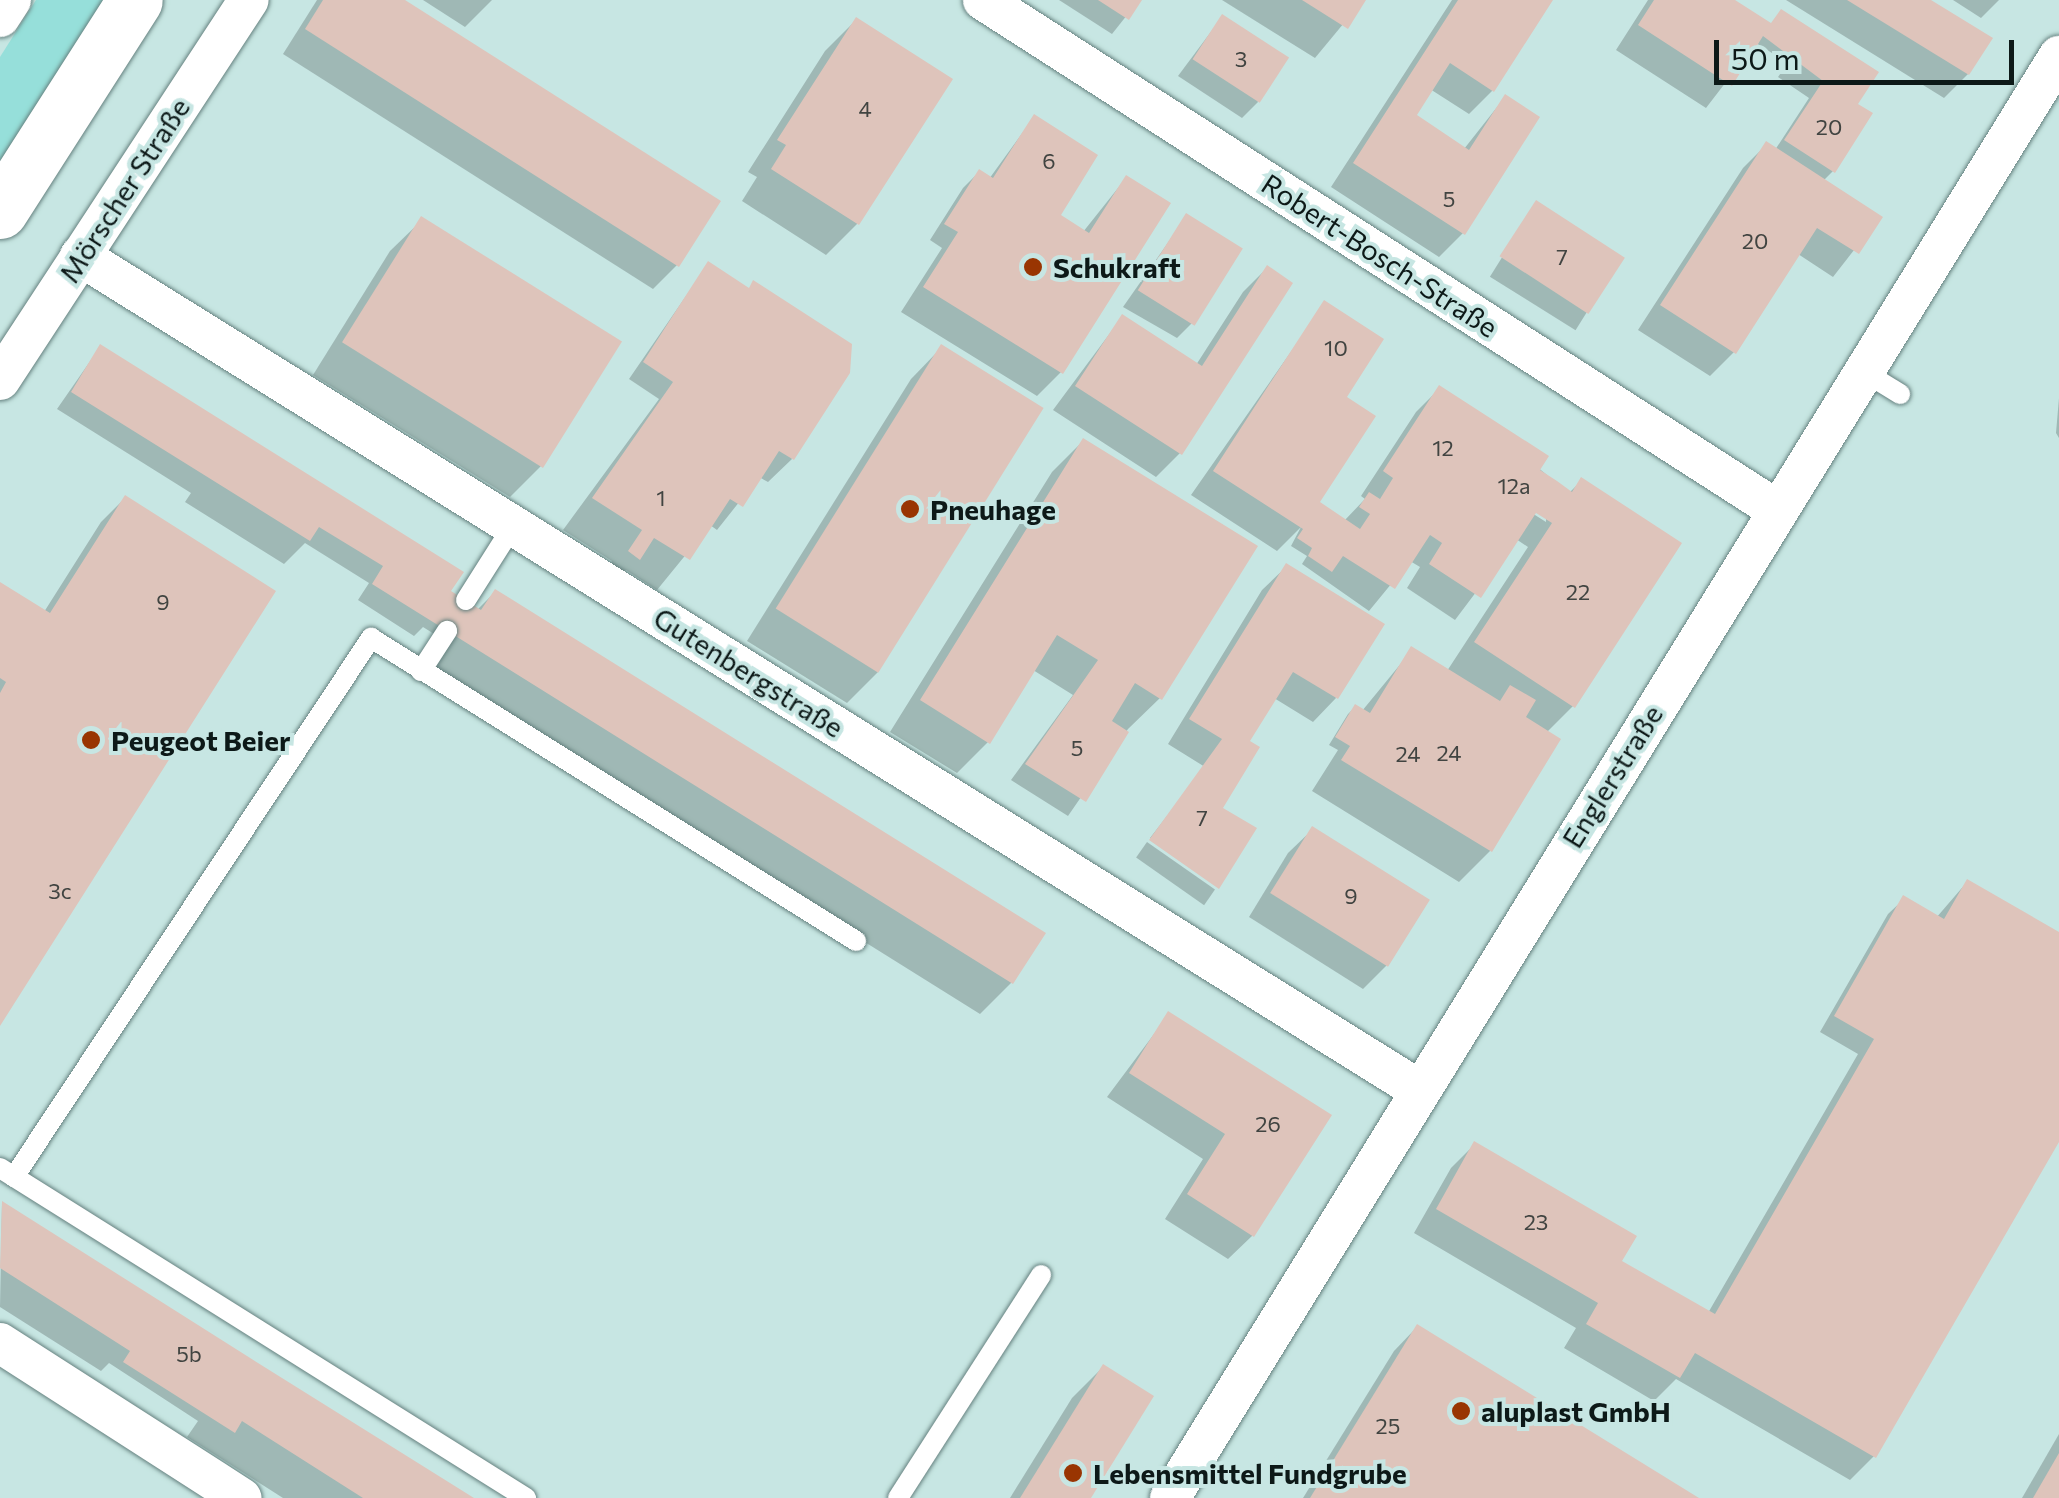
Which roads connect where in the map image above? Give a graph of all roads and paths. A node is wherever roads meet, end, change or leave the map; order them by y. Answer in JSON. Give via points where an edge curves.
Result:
{"nodes":[{"id":1,"x":10,"y":0,"type":"edge"},
{"id":2,"x":135,"y":0,"type":"edge"},
{"id":3,"x":249,"y":0,"type":"edge"},
{"id":4,"x":983,"y":0,"type":"edge"},
{"id":5,"x":0,"y":17,"type":"edge"},
{"id":6,"x":2059,"y":56,"type":"edge"},
{"id":7,"x":0,"y":211,"type":"edge"},
{"id":8,"x":80,"y":256,"type":"junction"},
{"id":9,"x":1861,"y":370,"type":"junction"},
{"id":10,"x":0,"y":380,"type":"edge"},
{"id":11,"x":1900,"y":394,"type":"dead end"},
{"id":12,"x":1777,"y":510,"type":"junction"},
{"id":13,"x":513,"y":526,"type":"junction"},
{"id":14,"x":466,"y":600,"type":"dead end"},
{"id":15,"x":447,"y":631,"type":"dead end"},
{"id":16,"x":421,"y":670,"type":"junction"},
{"id":17,"x":856,"y":941,"type":"dead end"},
{"id":18,"x":1418,"y":1089,"type":"junction"},
{"id":19,"x":7,"y":1172,"type":"edge"},
{"id":20,"x":1040,"y":1275,"type":"dead end"},
{"id":21,"x":0,"y":1343,"type":"edge"},
{"id":22,"x":241,"y":1498,"type":"edge"},
{"id":23,"x":526,"y":1498,"type":"edge"},
{"id":24,"x":898,"y":1498,"type":"edge"},
{"id":25,"x":1170,"y":1498,"type":"edge"}],
"edges":[{"from":1,"to":5,"type":"street"},
{"from":2,"to":7,"type":"main road"},
{"from":3,"to":8,"type":"street","name":"Mörscher Straße"},
{"from":4,"to":12,"type":"street","name":"Robert-Bosch-Straße"},
{"from":6,"to":9,"type":"street","name":"Englerstraße"},
{"from":8,"to":10,"type":"street","name":"Mörscher Straße"},
{"from":8,"to":13,"type":"street","name":"Gutenbergstraße"},
{"from":9,"to":11,"type":"lane"},
{"from":9,"to":12,"type":"street","name":"Englerstraße"},
{"from":12,"to":18,"type":"street","name":"Englerstraße"},
{"from":13,"to":14,"type":"lane"},
{"from":13,"to":18,"type":"street","name":"Gutenbergstraße"},
{"from":15,"to":16,"type":"lane"},
{"from":16,"to":17,"type":"lane"},
{"from":16,"to":19,"type":"lane","via":[[371,638]]},
{"from":18,"to":25,"type":"street","name":"Englerstraße"},
{"from":19,"to":23,"type":"lane"},
{"from":20,"to":24,"type":"lane"},
{"from":21,"to":22,"type":"street"}]}
